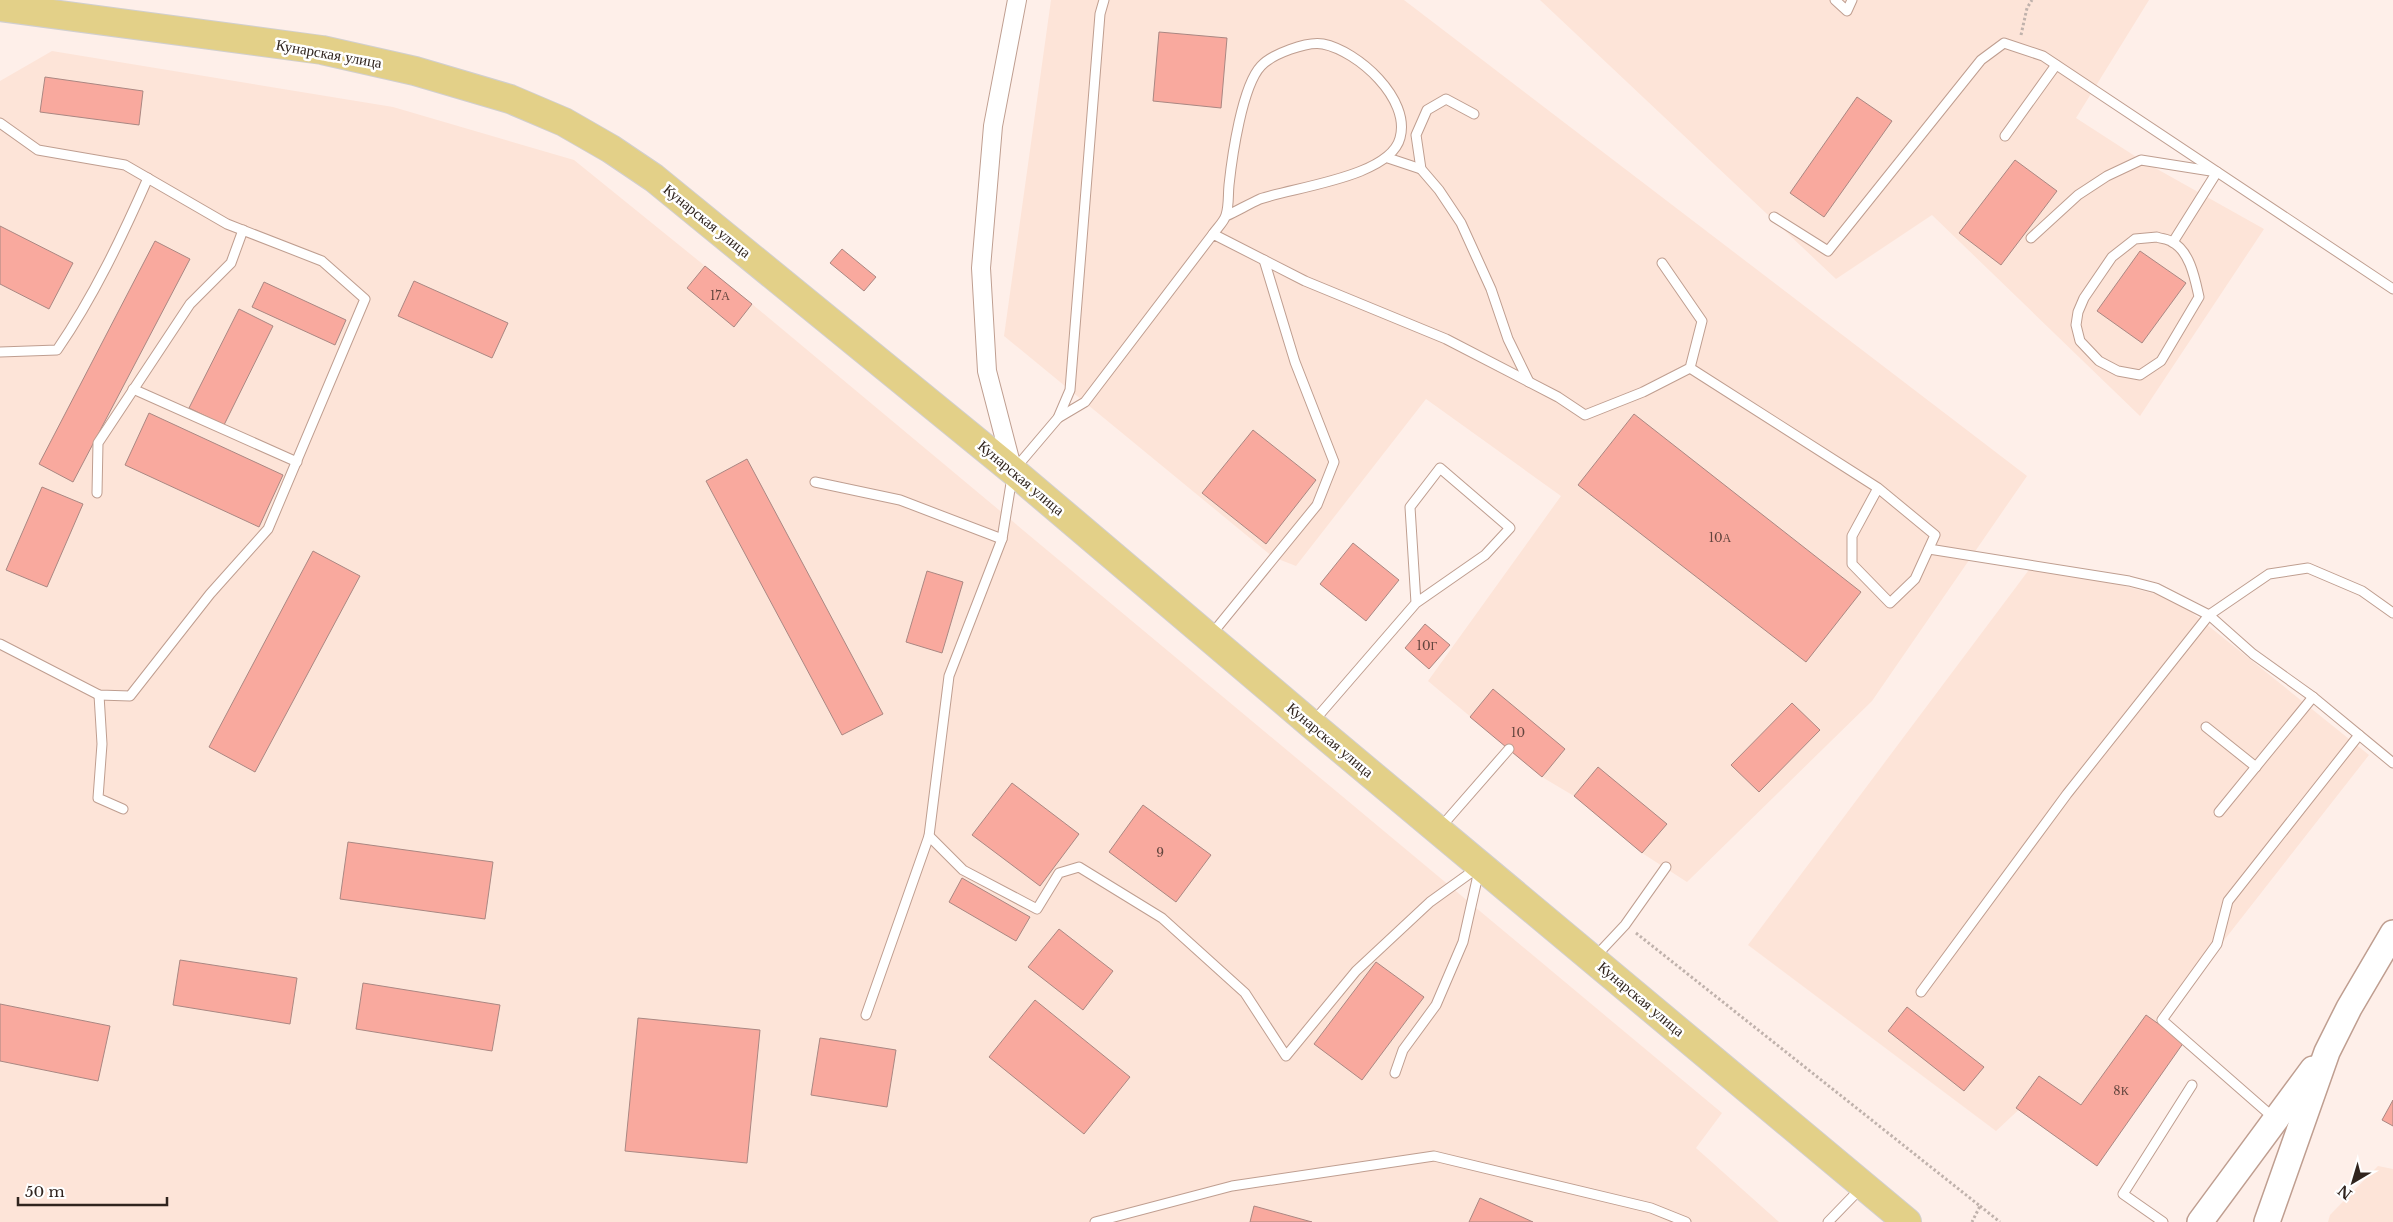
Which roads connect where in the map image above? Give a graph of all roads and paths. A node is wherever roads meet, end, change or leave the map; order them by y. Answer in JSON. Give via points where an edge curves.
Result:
{"nodes":[{"id":1,"x":1017,"y":0,"type":"edge"},
{"id":2,"x":1104,"y":0,"type":"edge"},
{"id":3,"x":1835,"y":0,"type":"edge"},
{"id":4,"x":1852,"y":0,"type":"edge"},
{"id":5,"x":2032,"y":0,"type":"edge"},
{"id":6,"x":0,"y":7,"type":"edge"},
{"id":7,"x":2018,"y":47,"type":"junction"},
{"id":8,"x":2056,"y":65,"type":"junction"},
{"id":9,"x":1474,"y":114,"type":"dead end"},
{"id":10,"x":0,"y":123,"type":"edge"},
{"id":11,"x":1416,"y":135,"type":"junction"},
{"id":12,"x":2005,"y":136,"type":"dead end"},
{"id":13,"x":1400,"y":138,"type":"junction"},
{"id":14,"x":1388,"y":158,"type":"junction"},
{"id":15,"x":1421,"y":169,"type":"junction"},
{"id":16,"x":2217,"y":172,"type":"junction"},
{"id":17,"x":148,"y":178,"type":"junction"},
{"id":18,"x":1226,"y":216,"type":"junction"},
{"id":19,"x":1774,"y":217,"type":"dead end"},
{"id":20,"x":243,"y":230,"type":"junction"},
{"id":21,"x":1213,"y":234,"type":"junction"},
{"id":22,"x":2031,"y":238,"type":"dead end"},
{"id":23,"x":2173,"y":242,"type":"junction"},
{"id":24,"x":1264,"y":260,"type":"junction"},
{"id":25,"x":1662,"y":263,"type":"dead end"},
{"id":26,"x":2393,"y":289,"type":"edge"},
{"id":27,"x":0,"y":352,"type":"edge"},
{"id":28,"x":1690,"y":368,"type":"junction"},
{"id":29,"x":1529,"y":382,"type":"junction"},
{"id":30,"x":132,"y":389,"type":"junction"},
{"id":31,"x":1058,"y":418,"type":"junction"},
{"id":32,"x":296,"y":462,"type":"junction"},
{"id":33,"x":1013,"y":471,"type":"junction"},
{"id":34,"x":815,"y":482,"type":"dead end"},
{"id":35,"x":1878,"y":488,"type":"junction"},
{"id":36,"x":97,"y":493,"type":"dead end"},
{"id":37,"x":1002,"y":539,"type":"junction"},
{"id":38,"x":1929,"y":549,"type":"junction"},
{"id":39,"x":1416,"y":603,"type":"junction"},
{"id":40,"x":2393,"y":613,"type":"edge"},
{"id":41,"x":2209,"y":615,"type":"junction"},
{"id":42,"x":1209,"y":637,"type":"junction"},
{"id":43,"x":0,"y":644,"type":"edge"},
{"id":44,"x":99,"y":695,"type":"junction"},
{"id":45,"x":2314,"y":697,"type":"junction"},
{"id":46,"x":1311,"y":724,"type":"junction"},
{"id":47,"x":2206,"y":727,"type":"dead end"},
{"id":48,"x":2360,"y":735,"type":"junction"},
{"id":49,"x":1509,"y":749,"type":"dead end"},
{"id":50,"x":2393,"y":763,"type":"edge"},
{"id":51,"x":2256,"y":767,"type":"junction"},
{"id":52,"x":123,"y":809,"type":"dead end"},
{"id":53,"x":2219,"y":812,"type":"dead end"},
{"id":54,"x":1438,"y":831,"type":"junction"},
{"id":55,"x":929,"y":836,"type":"junction"},
{"id":56,"x":1480,"y":866,"type":"junction"},
{"id":57,"x":1666,"y":867,"type":"dead end"},
{"id":58,"x":1625,"y":925,"type":"junction"},
{"id":59,"x":2393,"y":933,"type":"edge"},
{"id":60,"x":1593,"y":959,"type":"junction"},
{"id":61,"x":1921,"y":992,"type":"dead end"},
{"id":62,"x":866,"y":1014,"type":"dead end"},
{"id":63,"x":2327,"y":1052,"type":"junction"},
{"id":64,"x":1395,"y":1073,"type":"dead end"},
{"id":65,"x":2192,"y":1084,"type":"dead end"},
{"id":66,"x":2275,"y":1119,"type":"junction"},
{"id":67,"x":1863,"y":1185,"type":"junction"},
{"id":68,"x":1980,"y":1206,"type":"junction"},
{"id":69,"x":1095,"y":1222,"type":"edge"},
{"id":70,"x":1686,"y":1222,"type":"edge"},
{"id":71,"x":1828,"y":1222,"type":"edge"},
{"id":72,"x":1908,"y":1222,"type":"edge"},
{"id":73,"x":1972,"y":1222,"type":"edge"},
{"id":74,"x":2000,"y":1222,"type":"edge"},
{"id":75,"x":2162,"y":1222,"type":"edge"},
{"id":76,"x":2200,"y":1222,"type":"edge"},
{"id":77,"x":2267,"y":1222,"type":"edge"}],
"edges":[{"from":1,"to":33,"type":"street","via":[[993,126],[981,268],[987,371]]},
{"from":2,"to":31,"type":"lane","via":[[1100,14],[1070,390]]},
{"from":3,"to":4,"type":"lane","via":[[1847,11]]},
{"from":5,"to":7,"type":"path","via":[[2027,8]]},
{"from":6,"to":33,"type":"main road","name":"Кунарская улица","via":[[322,50],[415,71],[510,99],[564,122],[654,178]]},
{"from":7,"to":8,"type":"lane","via":[[2043,56]]},
{"from":7,"to":19,"type":"lane","via":[[2004,43],[1981,60],[1828,251]]},
{"from":8,"to":12,"type":"lane"},
{"from":8,"to":16,"type":"lane"},
{"from":9,"to":11,"type":"lane","via":[[1446,99],[1427,110]]},
{"from":10,"to":17,"type":"lane","via":[[38,150],[125,165]]},
{"from":11,"to":13,"type":"lane"},
{"from":11,"to":15,"type":"lane"},
{"from":13,"to":14,"type":"lane"},
{"from":13,"to":18,"type":"lane","via":[[1400,118],[1390,92],[1348,52],[1322,44],[1281,53],[1261,66],[1250,83],[1241,112]]},
{"from":14,"to":15,"type":"lane"},
{"from":14,"to":18,"type":"lane","via":[[1370,168],[1260,199]]},
{"from":15,"to":29,"type":"lane","via":[[1461,224]]},
{"from":16,"to":22,"type":"lane","via":[[2141,160],[2078,195]]},
{"from":16,"to":23,"type":"lane"},
{"from":16,"to":26,"type":"lane"},
{"from":17,"to":20,"type":"lane"},
{"from":17,"to":27,"type":"lane","via":[[121,239],[76,323],[57,350]]},
{"from":18,"to":21,"type":"lane"},
{"from":20,"to":30,"type":"lane","via":[[231,262],[190,304]]},
{"from":20,"to":32,"type":"lane","via":[[322,261],[366,299]]},
{"from":21,"to":24,"type":"lane"},
{"from":21,"to":31,"type":"lane","via":[[1084,402]]},
{"from":23,"to":23,"type":"lane","via":[[2186,256],[2195,276],[2199,297],[2161,361],[2140,375],[2118,371],[2099,361],[2080,341],[2076,325],[2081,305],[2112,257],[2135,239],[2157,237]]},
{"from":24,"to":29,"type":"lane","via":[[1305,281],[1446,339]]},
{"from":24,"to":42,"type":"lane","via":[[1295,362],[1334,462],[1317,505]]},
{"from":25,"to":28,"type":"lane","via":[[1702,321]]},
{"from":28,"to":29,"type":"lane","via":[[1585,415]]},
{"from":28,"to":35,"type":"lane"},
{"from":30,"to":32,"type":"lane"},
{"from":30,"to":36,"type":"lane","via":[[98,443]]},
{"from":31,"to":33,"type":"lane"},
{"from":32,"to":44,"type":"lane","via":[[268,529],[210,594],[130,696]]},
{"from":33,"to":37,"type":"lane"},
{"from":33,"to":42,"type":"main road","name":"Кунарская улица"},
{"from":34,"to":37,"type":"lane","via":[[900,500]]},
{"from":35,"to":38,"type":"lane","via":[[1935,535]]},
{"from":35,"to":38,"type":"lane","via":[[1852,536],[1852,564],[1890,603],[1915,579]]},
{"from":37,"to":55,"type":"lane","via":[[949,676]]},
{"from":38,"to":41,"type":"lane","via":[[2129,581],[2156,588]]},
{"from":39,"to":39,"type":"lane","via":[[1485,555],[1510,528],[1440,468],[1410,507]]},
{"from":39,"to":46,"type":"lane"},
{"from":40,"to":41,"type":"lane","via":[[2362,591],[2308,568],[2269,574]]},
{"from":41,"to":45,"type":"lane","via":[[2253,654]]},
{"from":41,"to":61,"type":"lane","via":[[2067,794]]},
{"from":42,"to":46,"type":"main road","name":"Кунарская улица"},
{"from":43,"to":44,"type":"lane"},
{"from":44,"to":52,"type":"lane","via":[[102,744],[98,798]]},
{"from":45,"to":48,"type":"lane"},
{"from":45,"to":51,"type":"lane"},
{"from":46,"to":54,"type":"main road","name":"Кунарская улица"},
{"from":47,"to":51,"type":"lane"},
{"from":48,"to":50,"type":"lane"},
{"from":48,"to":66,"type":"lane","via":[[2228,901],[2217,944],[2162,1020]]},
{"from":49,"to":54,"type":"lane"},
{"from":51,"to":53,"type":"lane"},
{"from":54,"to":56,"type":"main road","name":"Кунарская улица"},
{"from":55,"to":56,"type":"lane","via":[[963,870],[1037,909],[1059,873],[1079,867],[1153,913],[1244,993],[1286,1056],[1356,971],[1430,902]]},
{"from":55,"to":62,"type":"lane"},
{"from":56,"to":60,"type":"main road","name":"Кунарская улица"},
{"from":56,"to":64,"type":"lane","via":[[1463,942],[1436,1004],[1403,1050]]},
{"from":57,"to":58,"type":"lane"},
{"from":58,"to":60,"type":"lane"},
{"from":58,"to":68,"type":"path"},
{"from":59,"to":63,"type":"main road"},
{"from":60,"to":67,"type":"main road","name":"Кунарская улица"},
{"from":63,"to":66,"type":"main road"},
{"from":63,"to":77,"type":"main road"},
{"from":65,"to":75,"type":"lane","via":[[2123,1194]]},
{"from":66,"to":76,"type":"main road"},
{"from":67,"to":71,"type":"lane"},
{"from":67,"to":72,"type":"main road","name":"Кунарская улица"},
{"from":68,"to":73,"type":"path"},
{"from":68,"to":74,"type":"path"},
{"from":69,"to":70,"type":"lane","via":[[1232,1186],[1434,1156],[1651,1208]]}]}
